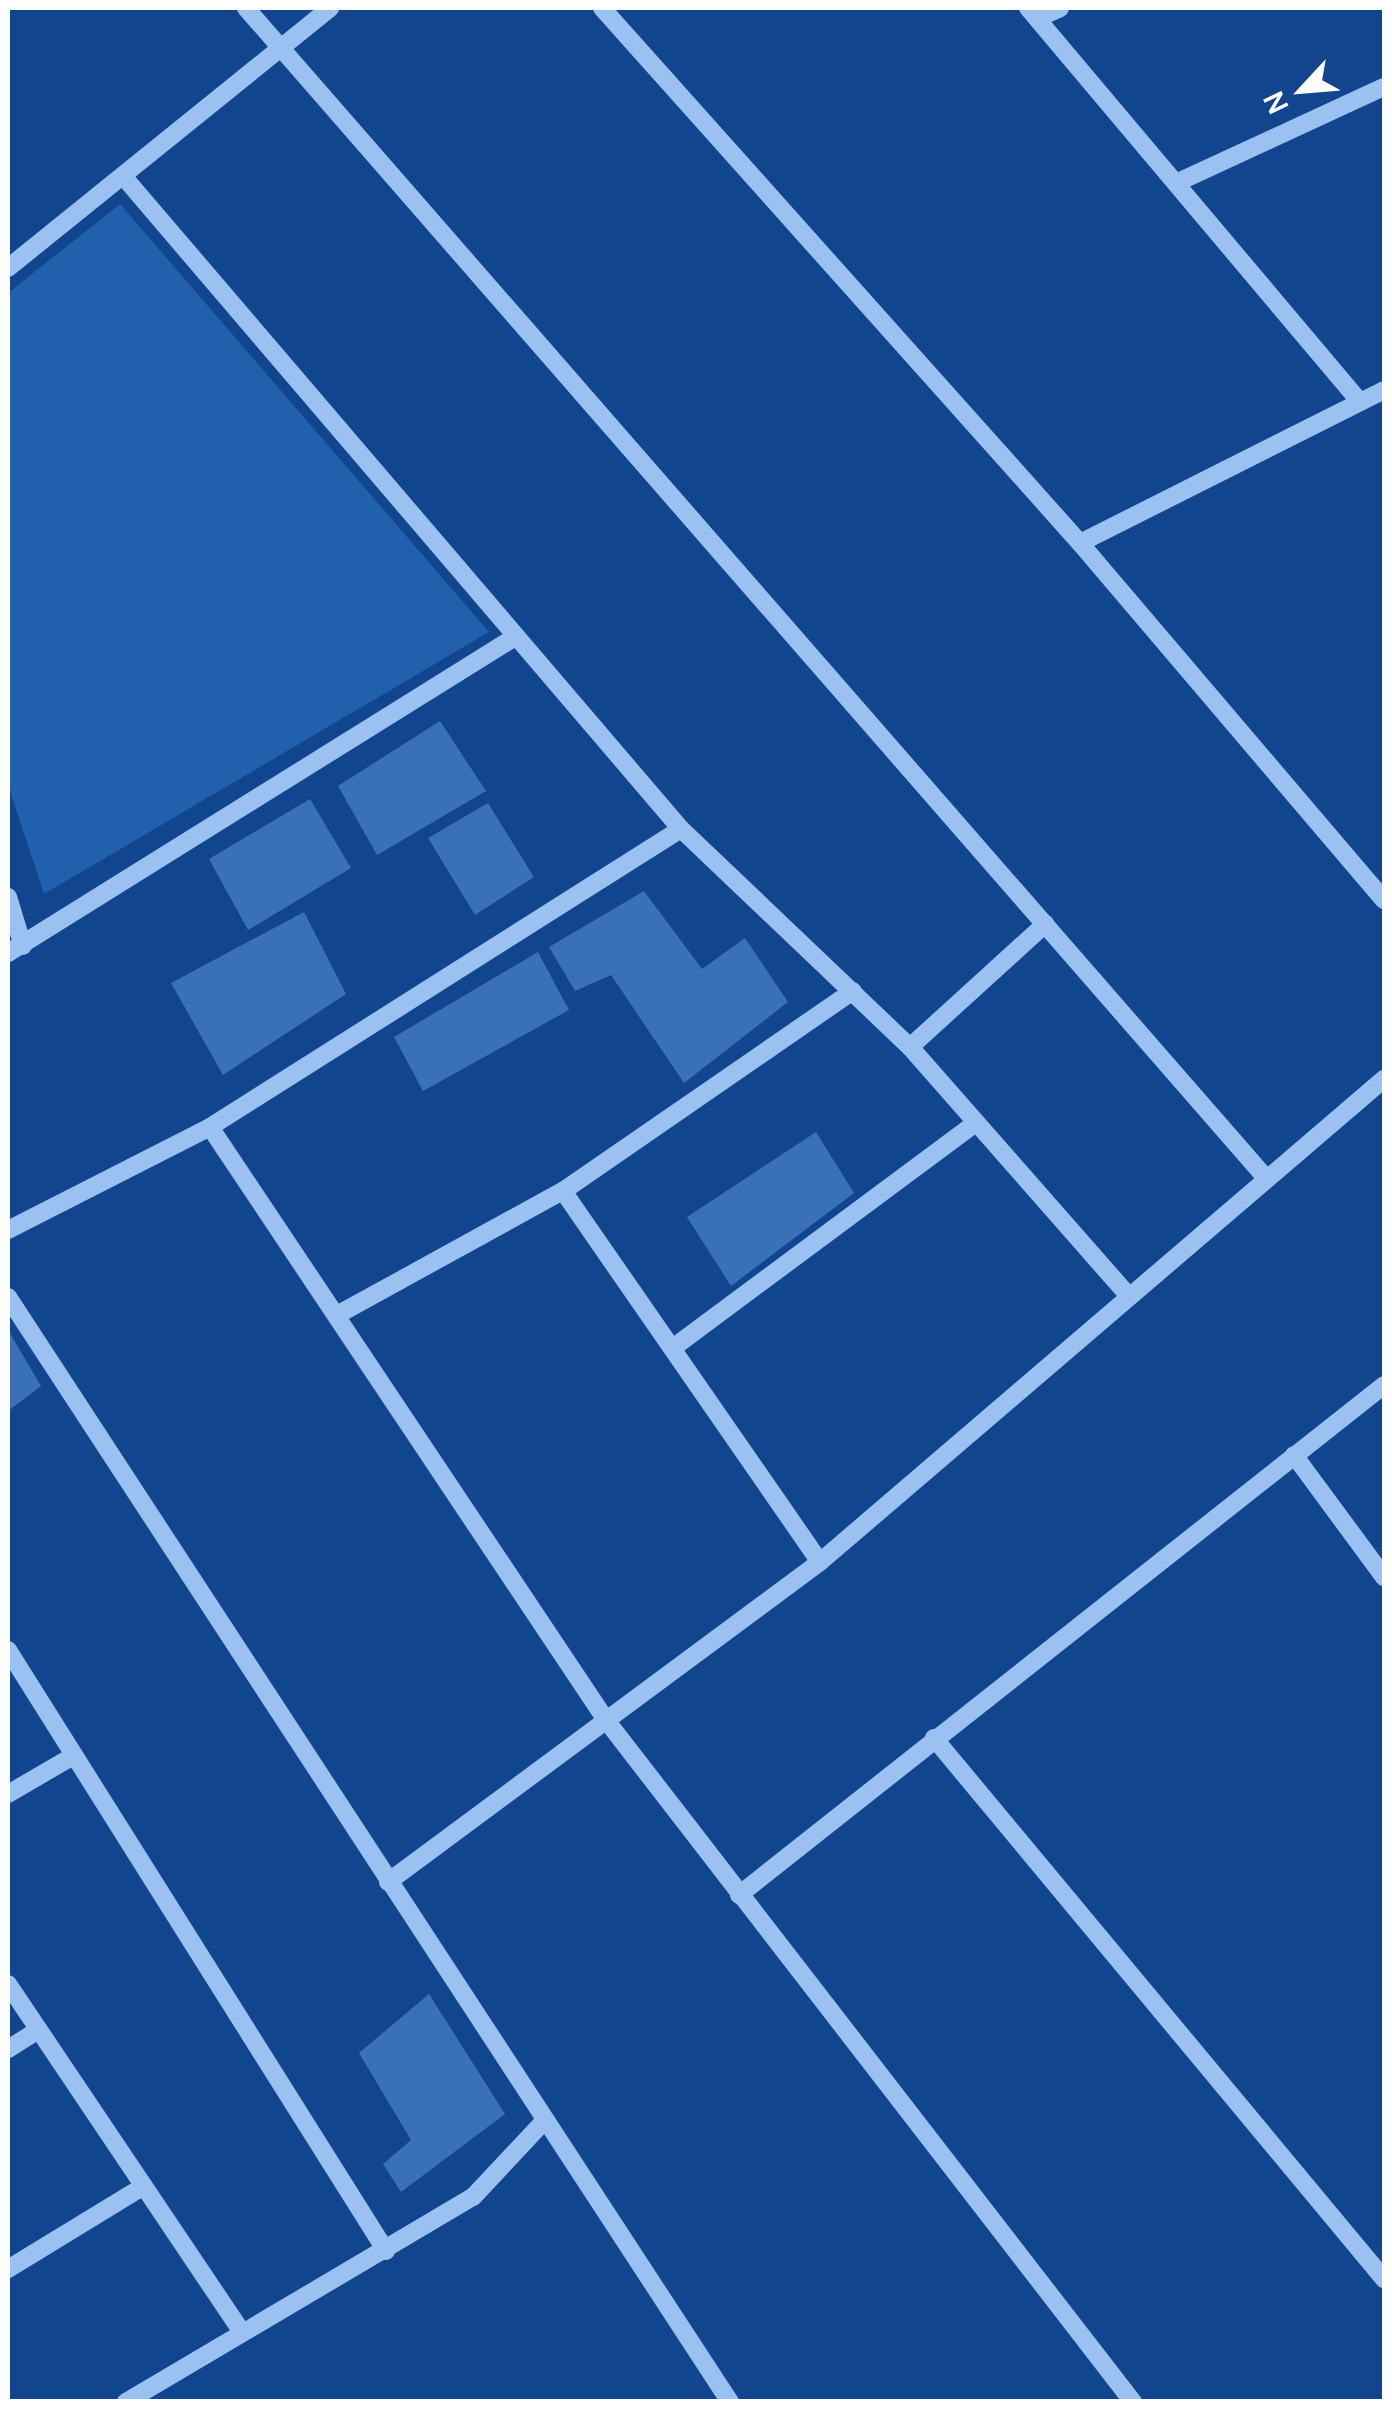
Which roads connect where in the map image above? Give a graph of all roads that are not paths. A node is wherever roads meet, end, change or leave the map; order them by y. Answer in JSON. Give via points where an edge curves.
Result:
{"nodes":[{"id":1,"x":246,"y":8,"type":"edge"},
{"id":2,"x":330,"y":8,"type":"edge"},
{"id":3,"x":602,"y":8,"type":"edge"},
{"id":4,"x":1060,"y":8,"type":"edge"},
{"id":5,"x":1033,"y":13,"type":"edge"},
{"id":6,"x":281,"y":45,"type":"junction"},
{"id":7,"x":1384,"y":87,"type":"edge"},
{"id":8,"x":123,"y":176,"type":"junction"},
{"id":9,"x":1176,"y":183,"type":"junction"},
{"id":10,"x":8,"y":268,"type":"edge"},
{"id":11,"x":1384,"y":390,"type":"edge"},
{"id":12,"x":1360,"y":402,"type":"junction"},
{"id":13,"x":1080,"y":543,"type":"junction"},
{"id":14,"x":514,"y":637,"type":"junction"},
{"id":15,"x":682,"y":829,"type":"junction"},
{"id":16,"x":8,"y":897,"type":"edge"},
{"id":17,"x":1384,"y":900,"type":"edge"},
{"id":18,"x":1045,"y":924,"type":"junction"},
{"id":19,"x":15,"y":949,"type":"edge"},
{"id":20,"x":853,"y":991,"type":"junction"},
{"id":21,"x":910,"y":1047,"type":"junction"},
{"id":22,"x":1384,"y":1080,"type":"edge"},
{"id":23,"x":974,"y":1124,"type":"junction"},
{"id":24,"x":210,"y":1127,"type":"junction"},
{"id":25,"x":1266,"y":1178,"type":"junction"},
{"id":26,"x":563,"y":1191,"type":"junction"},
{"id":27,"x":8,"y":1230,"type":"edge"},
{"id":28,"x":1129,"y":1296,"type":"junction"},
{"id":29,"x":8,"y":1297,"type":"edge"},
{"id":30,"x":337,"y":1315,"type":"junction"},
{"id":31,"x":674,"y":1347,"type":"junction"},
{"id":32,"x":1384,"y":1385,"type":"edge"},
{"id":33,"x":1294,"y":1455,"type":"junction"},
{"id":34,"x":820,"y":1562,"type":"junction"},
{"id":35,"x":1384,"y":1576,"type":"edge"},
{"id":36,"x":8,"y":1650,"type":"edge"},
{"id":37,"x":606,"y":1720,"type":"junction"},
{"id":38,"x":934,"y":1738,"type":"junction"},
{"id":39,"x":73,"y":1756,"type":"junction"},
{"id":40,"x":8,"y":1794,"type":"edge"},
{"id":41,"x":388,"y":1882,"type":"junction"},
{"id":42,"x":739,"y":1895,"type":"junction"},
{"id":43,"x":8,"y":1984,"type":"edge"},
{"id":44,"x":39,"y":2030,"type":"junction"},
{"id":45,"x":8,"y":2049,"type":"edge"},
{"id":46,"x":546,"y":2120,"type":"junction"},
{"id":47,"x":144,"y":2186,"type":"junction"},
{"id":48,"x":386,"y":2251,"type":"junction"},
{"id":49,"x":8,"y":2270,"type":"edge"},
{"id":50,"x":1384,"y":2279,"type":"edge"},
{"id":51,"x":242,"y":2332,"type":"junction"},
{"id":52,"x":126,"y":2402,"type":"edge"},
{"id":53,"x":730,"y":2402,"type":"edge"},
{"id":54,"x":1133,"y":2402,"type":"edge"}],
"edges":[{"from":1,"to":6,"type":"street"},
{"from":2,"to":6,"type":"street"},
{"from":3,"to":13,"type":"street"},
{"from":4,"to":5,"type":"street"},
{"from":5,"to":9,"type":"street"},
{"from":6,"to":8,"type":"street"},
{"from":6,"to":18,"type":"street"},
{"from":7,"to":9,"type":"street"},
{"from":8,"to":10,"type":"street"},
{"from":8,"to":14,"type":"street"},
{"from":9,"to":12,"type":"street"},
{"from":11,"to":12,"type":"street"},
{"from":12,"to":13,"type":"street"},
{"from":13,"to":17,"type":"street"},
{"from":14,"to":15,"type":"street"},
{"from":14,"to":19,"type":"street"},
{"from":15,"to":20,"type":"street"},
{"from":15,"to":24,"type":"street"},
{"from":16,"to":19,"type":"street"},
{"from":18,"to":21,"type":"street"},
{"from":18,"to":25,"type":"street"},
{"from":20,"to":21,"type":"street"},
{"from":20,"to":26,"type":"street"},
{"from":21,"to":23,"type":"street"},
{"from":22,"to":25,"type":"street"},
{"from":23,"to":28,"type":"street"},
{"from":23,"to":31,"type":"street"},
{"from":24,"to":27,"type":"street"},
{"from":24,"to":30,"type":"street"},
{"from":25,"to":28,"type":"street"},
{"from":26,"to":30,"type":"street"},
{"from":26,"to":31,"type":"street"},
{"from":28,"to":34,"type":"street"},
{"from":29,"to":41,"type":"street"},
{"from":30,"to":37,"type":"street"},
{"from":31,"to":34,"type":"street"},
{"from":32,"to":33,"type":"street"},
{"from":33,"to":35,"type":"street"},
{"from":33,"to":38,"type":"street"},
{"from":34,"to":37,"type":"street"},
{"from":36,"to":39,"type":"street"},
{"from":37,"to":41,"type":"street"},
{"from":37,"to":42,"type":"street"},
{"from":38,"to":42,"type":"street"},
{"from":38,"to":50,"type":"street"},
{"from":39,"to":40,"type":"street"},
{"from":39,"to":48,"type":"street"},
{"from":41,"to":46,"type":"street"},
{"from":42,"to":54,"type":"street"},
{"from":43,"to":44,"type":"street"},
{"from":44,"to":45,"type":"street"},
{"from":44,"to":47,"type":"street"},
{"from":46,"to":48,"type":"street","via":[[473,2197]]},
{"from":46,"to":53,"type":"street"},
{"from":47,"to":49,"type":"street"},
{"from":47,"to":51,"type":"street"},
{"from":48,"to":51,"type":"street"},
{"from":51,"to":52,"type":"street"}]}
